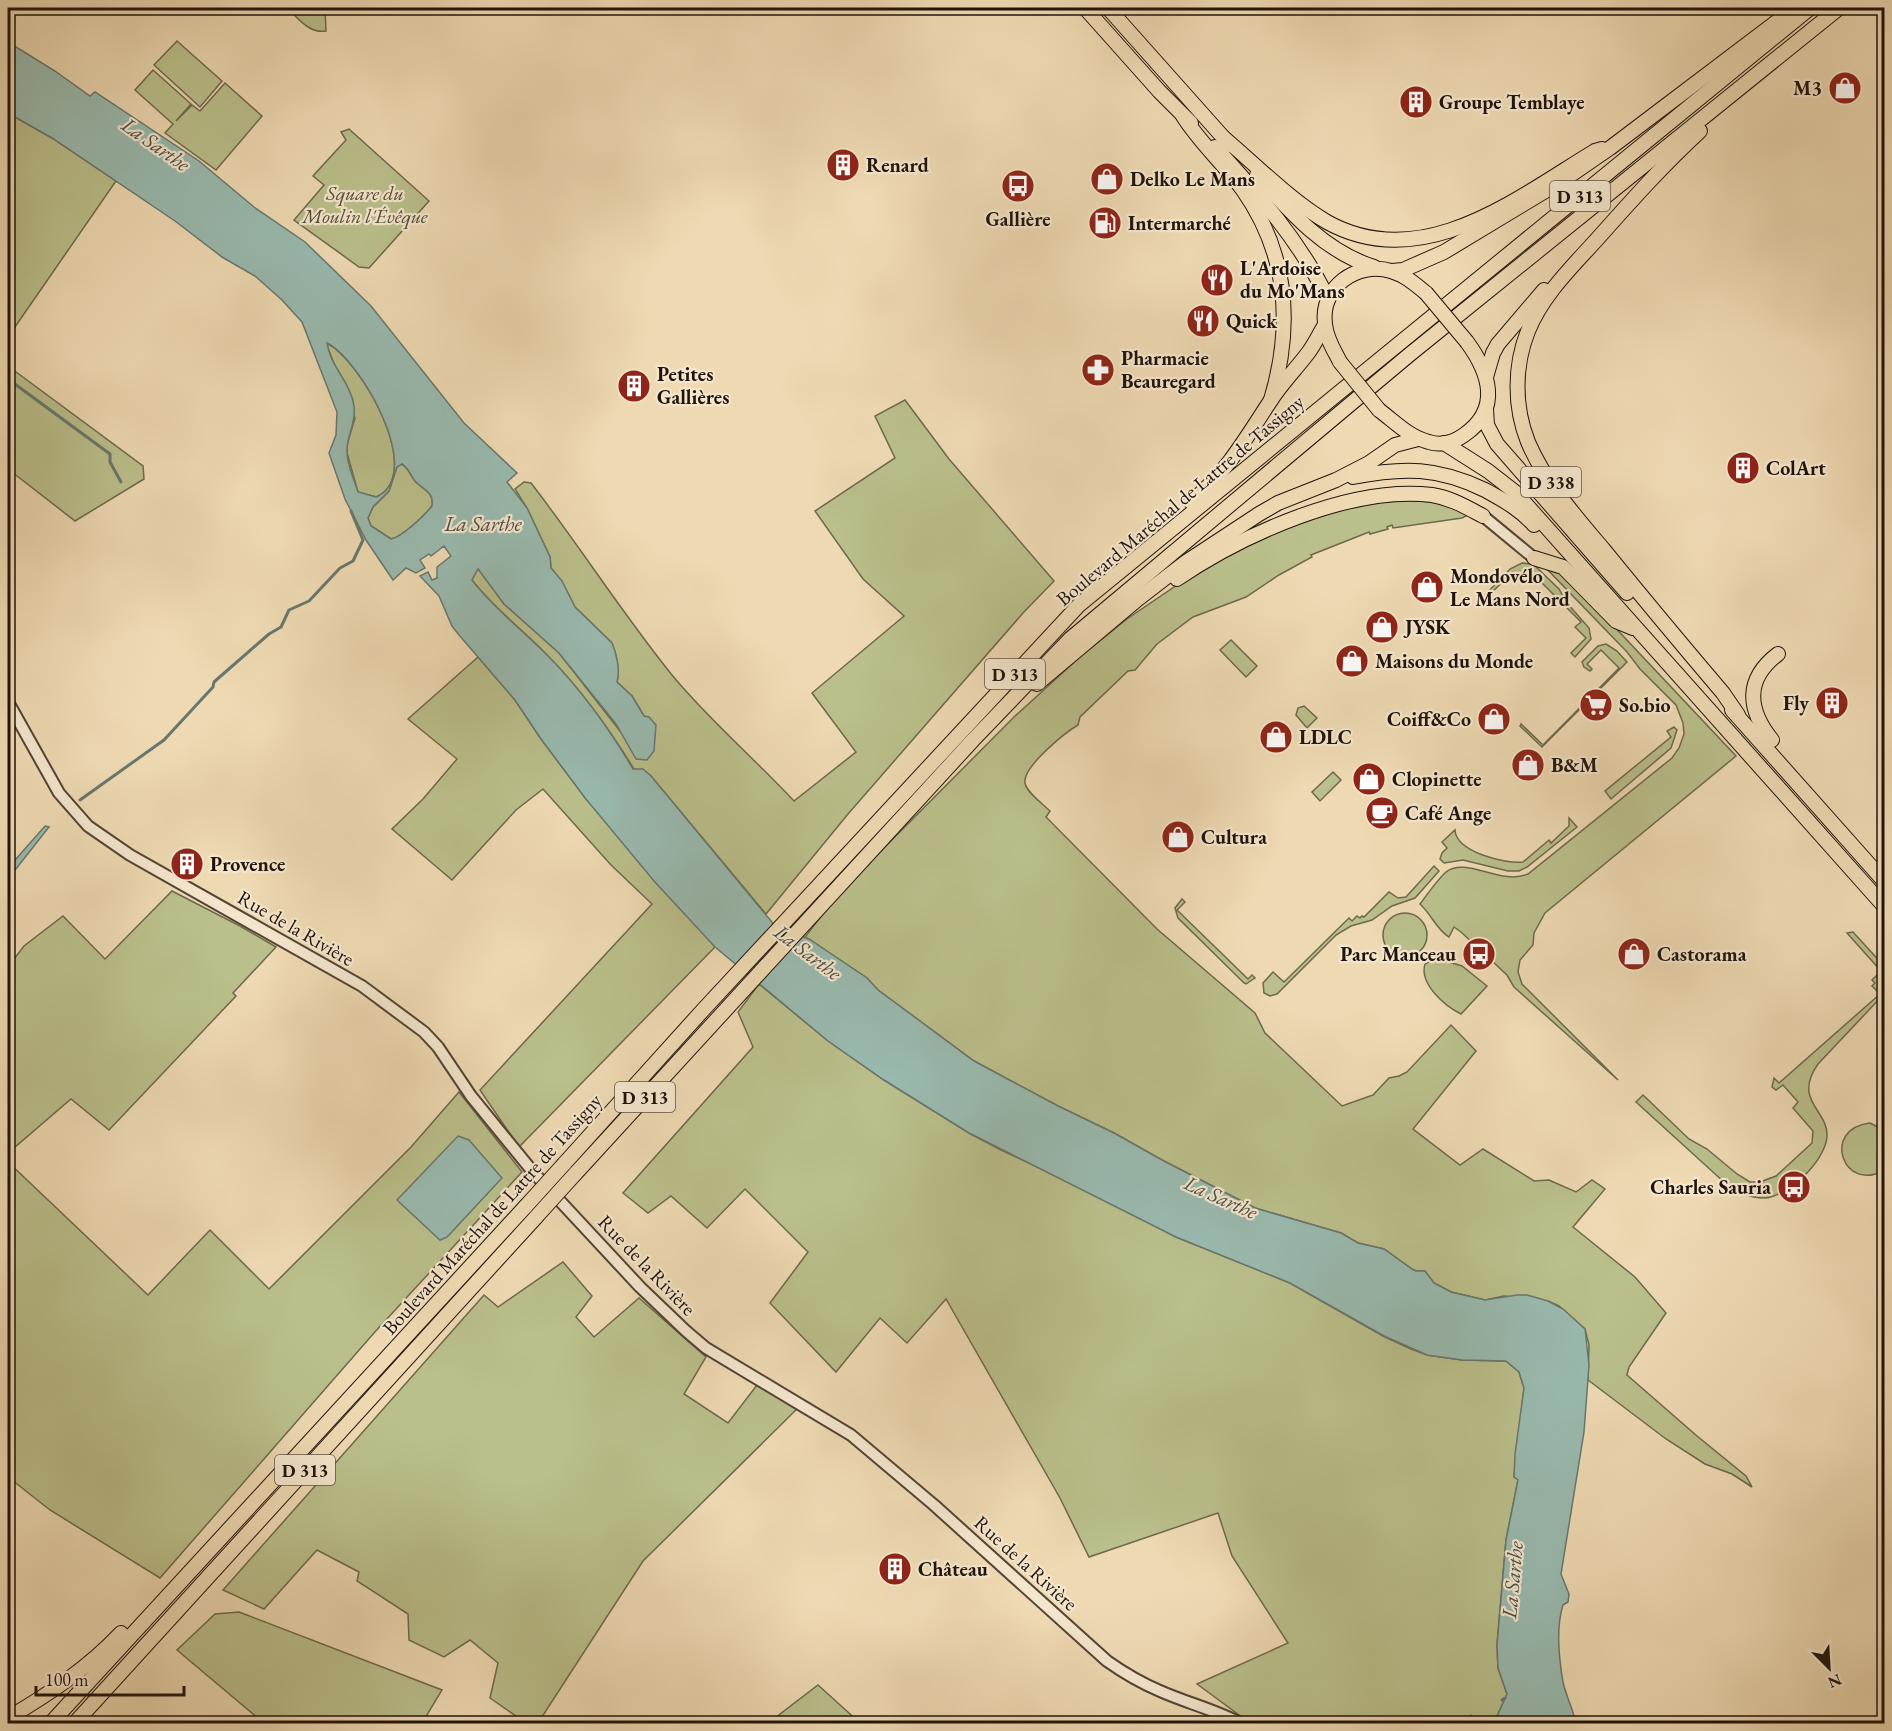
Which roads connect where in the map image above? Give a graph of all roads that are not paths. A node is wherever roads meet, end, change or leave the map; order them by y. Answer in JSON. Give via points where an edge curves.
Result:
{"nodes":[{"id":1,"x":1085,"y":8,"type":"edge"},
{"id":2,"x":1108,"y":8,"type":"edge"},
{"id":3,"x":1795,"y":8,"type":"edge"},
{"id":4,"x":1810,"y":8,"type":"edge"},
{"id":5,"x":1839,"y":8,"type":"edge"},
{"id":6,"x":1712,"y":110,"type":"junction"},
{"id":7,"x":1183,"y":116,"type":"junction"},
{"id":8,"x":1224,"y":138,"type":"junction"},
{"id":9,"x":1610,"y":148,"type":"junction"},
{"id":10,"x":1614,"y":221,"type":"junction"},
{"id":11,"x":1374,"y":267,"type":"junction"},
{"id":12,"x":1392,"y":271,"type":"junction"},
{"id":13,"x":1328,"y":299,"type":"junction"},
{"id":14,"x":1325,"y":325,"type":"junction"},
{"id":15,"x":1486,"y":377,"type":"junction"},
{"id":16,"x":1271,"y":400,"type":"junction"},
{"id":17,"x":1485,"y":409,"type":"junction"},
{"id":18,"x":1418,"y":439,"type":"junction"},
{"id":19,"x":1444,"y":444,"type":"junction"},
{"id":20,"x":1336,"y":480,"type":"junction"},
{"id":21,"x":1483,"y":516,"type":"joint"},
{"id":22,"x":1144,"y":550,"type":"junction"},
{"id":23,"x":1534,"y":558,"type":"joint"},
{"id":24,"x":1601,"y":589,"type":"junction"},
{"id":25,"x":1138,"y":598,"type":"junction"},
{"id":26,"x":1638,"y":630,"type":"junction"},
{"id":27,"x":1778,"y":654,"type":"dead end"},
{"id":28,"x":8,"y":702,"type":"edge"},
{"id":29,"x":1738,"y":715,"type":"junction"},
{"id":30,"x":973,"y":740,"type":"junction"},
{"id":31,"x":1808,"y":794,"type":"junction"},
{"id":32,"x":1811,"y":824,"type":"junction"},
{"id":33,"x":1884,"y":880,"type":"edge"},
{"id":34,"x":1884,"y":906,"type":"edge"},
{"id":35,"x":1884,"y":918,"type":"edge"},
{"id":36,"x":227,"y":1532,"type":"junction"},
{"id":37,"x":8,"y":1718,"type":"edge"},
{"id":38,"x":50,"y":1724,"type":"edge"},
{"id":39,"x":74,"y":1724,"type":"edge"},
{"id":40,"x":1242,"y":1724,"type":"edge"}],
"edges":[{"from":1,"to":7,"type":"main road"},
{"from":2,"to":8,"type":"main road"},
{"from":3,"to":9,"type":"main road"},
{"from":4,"to":22,"type":"main road","name":"Boulevard Maréchal de Lattre de Tassigny","number":"D 313"},
{"from":5,"to":6,"type":"main road","number":"D 338"},
{"from":6,"to":10,"type":"main road","number":"D 338","via":[[1700,130]]},
{"from":6,"to":30,"type":"main road","name":"Boulevard Maréchal de Lattre de Tassigny","number":"D 313","via":[[1409,355],[1087,624]]},
{"from":7,"to":13,"type":"main road","via":[[1279,218]]},
{"from":7,"to":16,"type":"main road","via":[[1244,192],[1274,251],[1285,323]]},
{"from":8,"to":9,"type":"main road","via":[[1305,208],[1328,222],[1362,235],[1401,240],[1443,234],[1465,226],[1595,151]]},
{"from":8,"to":11,"type":"main road","via":[[1304,225],[1338,250]]},
{"from":9,"to":12,"type":"main road","via":[[1444,252]]},
{"from":10,"to":15,"type":"main road","via":[[1561,270],[1505,335],[1493,353]]},
{"from":10,"to":29,"type":"main road","number":"D 338","via":[[1556,286],[1529,330],[1517,381],[1522,424],[1543,471],[1570,508]]},
{"from":11,"to":12,"type":"main road"},
{"from":11,"to":13,"type":"main road","via":[[1346,277]]},
{"from":12,"to":15,"type":"main road","bridge":true,"via":[[1426,293],[1467,342]]},
{"from":13,"to":14,"type":"main road"},
{"from":14,"to":16,"type":"main road"},
{"from":14,"to":18,"type":"main road","bridge":true,"via":[[1340,362],[1379,410]]},
{"from":15,"to":17,"type":"main road"},
{"from":16,"to":22,"type":"main road","via":[[1230,462],[1197,497],[1146,539]]},
{"from":17,"to":19,"type":"main road","via":[[1470,430]]},
{"from":17,"to":29,"type":"main road","number":"D 338","via":[[1492,436],[1510,461]]},
{"from":18,"to":19,"type":"main road"},
{"from":18,"to":20,"type":"main road","number":"D 313","via":[[1395,445],[1369,464]]},
{"from":19,"to":24,"type":"main road","number":"D 338","via":[[1515,492]]},
{"from":20,"to":24,"type":"main road","number":"D 313","via":[[1404,470],[1456,477],[1516,508],[1592,588]]},
{"from":20,"to":25,"type":"main road","number":"D 313","via":[[1258,514]]},
{"from":21,"to":23,"type":"street","number":"D 313"},
{"from":21,"to":25,"type":"main road","number":"D 313","via":[[1457,502],[1433,496],[1408,494],[1359,500],[1262,531],[1210,557],[1157,592]]},
{"from":22,"to":36,"type":"main road","name":"Boulevard Maréchal de Lattre de Tassigny","number":"D 313","bridge":true,"via":[[1079,605]]},
{"from":23,"to":26,"type":"main road","number":"D 313","via":[[1563,567],[1616,621]]},
{"from":24,"to":26,"type":"main road","number":"D 338"},
{"from":25,"to":30,"type":"main road","number":"D 313"},
{"from":26,"to":32,"type":"main road","number":"D 338"},
{"from":27,"to":31,"type":"main road","via":[[1761,669],[1753,705],[1761,727],[1800,776]]},
{"from":28,"to":40,"type":"street","name":"Rue de la Rivière","via":[[59,793],[88,826],[130,855],[362,986],[424,1032],[533,1172],[640,1287],[706,1348],[851,1435],[1107,1661],[1133,1679]]},
{"from":29,"to":31,"type":"main road","number":"D 338"},
{"from":30,"to":39,"type":"main road","name":"Boulevard Maréchal de Lattre de Tassigny","number":"D 313","bridge":true},
{"from":31,"to":33,"type":"main road","number":"D 338"},
{"from":32,"to":34,"type":"main road","number":"D 338"},
{"from":32,"to":35,"type":"main road"},
{"from":36,"to":37,"type":"main road","via":[[79,1672]]},
{"from":36,"to":38,"type":"main road","name":"Boulevard Maréchal de Lattre de Tassigny","number":"D 313"}]}
